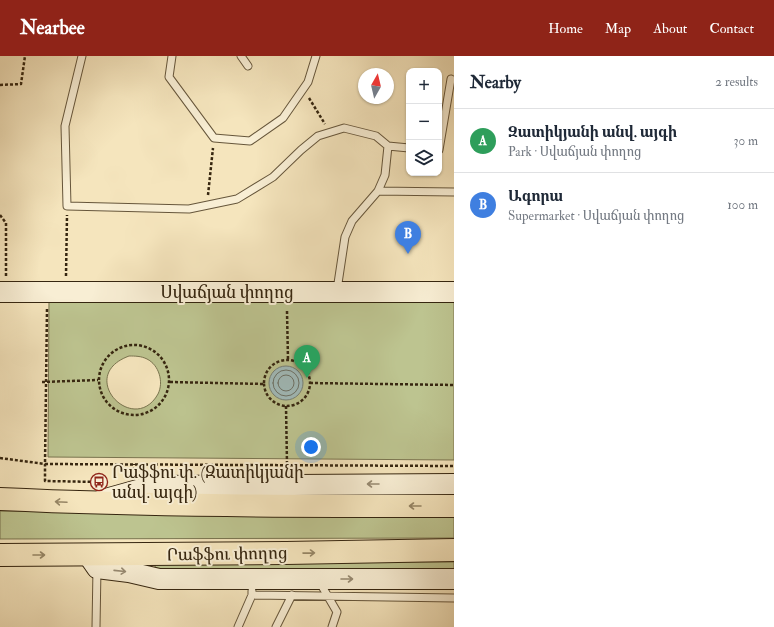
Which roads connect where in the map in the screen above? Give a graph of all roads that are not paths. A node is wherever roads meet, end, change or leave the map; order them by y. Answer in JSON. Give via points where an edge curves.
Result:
{"nodes":[{"id":1,"x":82,"y":56,"type":"edge"},
{"id":2,"x":172,"y":56,"type":"edge"},
{"id":3,"x":241,"y":56,"type":"edge"},
{"id":4,"x":316,"y":56,"type":"edge"},
{"id":5,"x":248,"y":66,"type":"dead end"},
{"id":6,"x":451,"y":79,"type":"dead end"},
{"id":7,"x":441,"y":140,"type":"edge"},
{"id":8,"x":388,"y":146,"type":"junction"},
{"id":9,"x":406,"y":148,"type":"edge"},
{"id":10,"x":378,"y":191,"type":"junction"},
{"id":11,"x":454,"y":192,"type":"edge"},
{"id":12,"x":337,"y":291,"type":"junction"},
{"id":13,"x":3,"y":292,"type":"edge"},
{"id":14,"x":454,"y":292,"type":"edge"},
{"id":15,"x":454,"y":484,"type":"edge"},
{"id":16,"x":0,"y":499,"type":"edge"},
{"id":17,"x":92,"y":503,"type":"junction"},
{"id":18,"x":454,"y":506,"type":"edge"},
{"id":19,"x":454,"y":550,"type":"edge"},
{"id":20,"x":0,"y":555,"type":"edge"},
{"id":21,"x":93,"y":562,"type":"junction"},
{"id":22,"x":454,"y":579,"type":"edge"},
{"id":23,"x":252,"y":587,"type":"junction"},
{"id":24,"x":323,"y":587,"type":"junction"},
{"id":25,"x":292,"y":595,"type":"junction"},
{"id":26,"x":454,"y":598,"type":"edge"},
{"id":27,"x":96,"y":627,"type":"edge"},
{"id":28,"x":238,"y":627,"type":"edge"},
{"id":29,"x":276,"y":627,"type":"edge"},
{"id":30,"x":332,"y":627,"type":"edge"}],
"edges":[{"from":1,"to":8,"type":"lane","via":[[65,126],[67,206],[189,209],[237,199],[273,177],[318,136],[344,128],[376,136]]},
{"from":2,"to":4,"type":"lane","via":[[169,77],[214,138],[250,141],[283,118],[308,82]]},
{"from":3,"to":5,"type":"lane"},
{"from":6,"to":7,"type":"lane"},
{"from":8,"to":9,"type":"lane"},
{"from":8,"to":10,"type":"lane","via":[[385,175]]},
{"from":10,"to":11,"type":"lane"},
{"from":10,"to":12,"type":"lane","via":[[352,221],[345,237]]},
{"from":12,"to":13,"type":"main road","name":"Սվաճյան փողոց"},
{"from":12,"to":14,"type":"main road","name":"Սվաճյան փողոց"},
{"from":15,"to":17,"type":"main road","one_way":true,"via":[[152,486]]},
{"from":17,"to":16,"type":"main road","one_way":true},
{"from":18,"to":17,"type":"main road","one_way":true},
{"from":21,"to":19,"type":"main road","name":"Րաֆֆու փողոց","one_way":true},
{"from":20,"to":21,"type":"main road","name":"Րաֆֆու փողոց","one_way":true},
{"from":21,"to":23,"type":"main road","one_way":true,"via":[[159,579]]},
{"from":21,"to":27,"type":"lane"},
{"from":24,"to":22,"type":"main road","one_way":true},
{"from":23,"to":24,"type":"main road"},
{"from":23,"to":25,"type":"lane"},
{"from":23,"to":28,"type":"lane"},
{"from":24,"to":25,"type":"lane"},
{"from":24,"to":26,"type":"lane"},
{"from":24,"to":30,"type":"lane","via":[[337,612]]},
{"from":25,"to":29,"type":"lane"}]}
